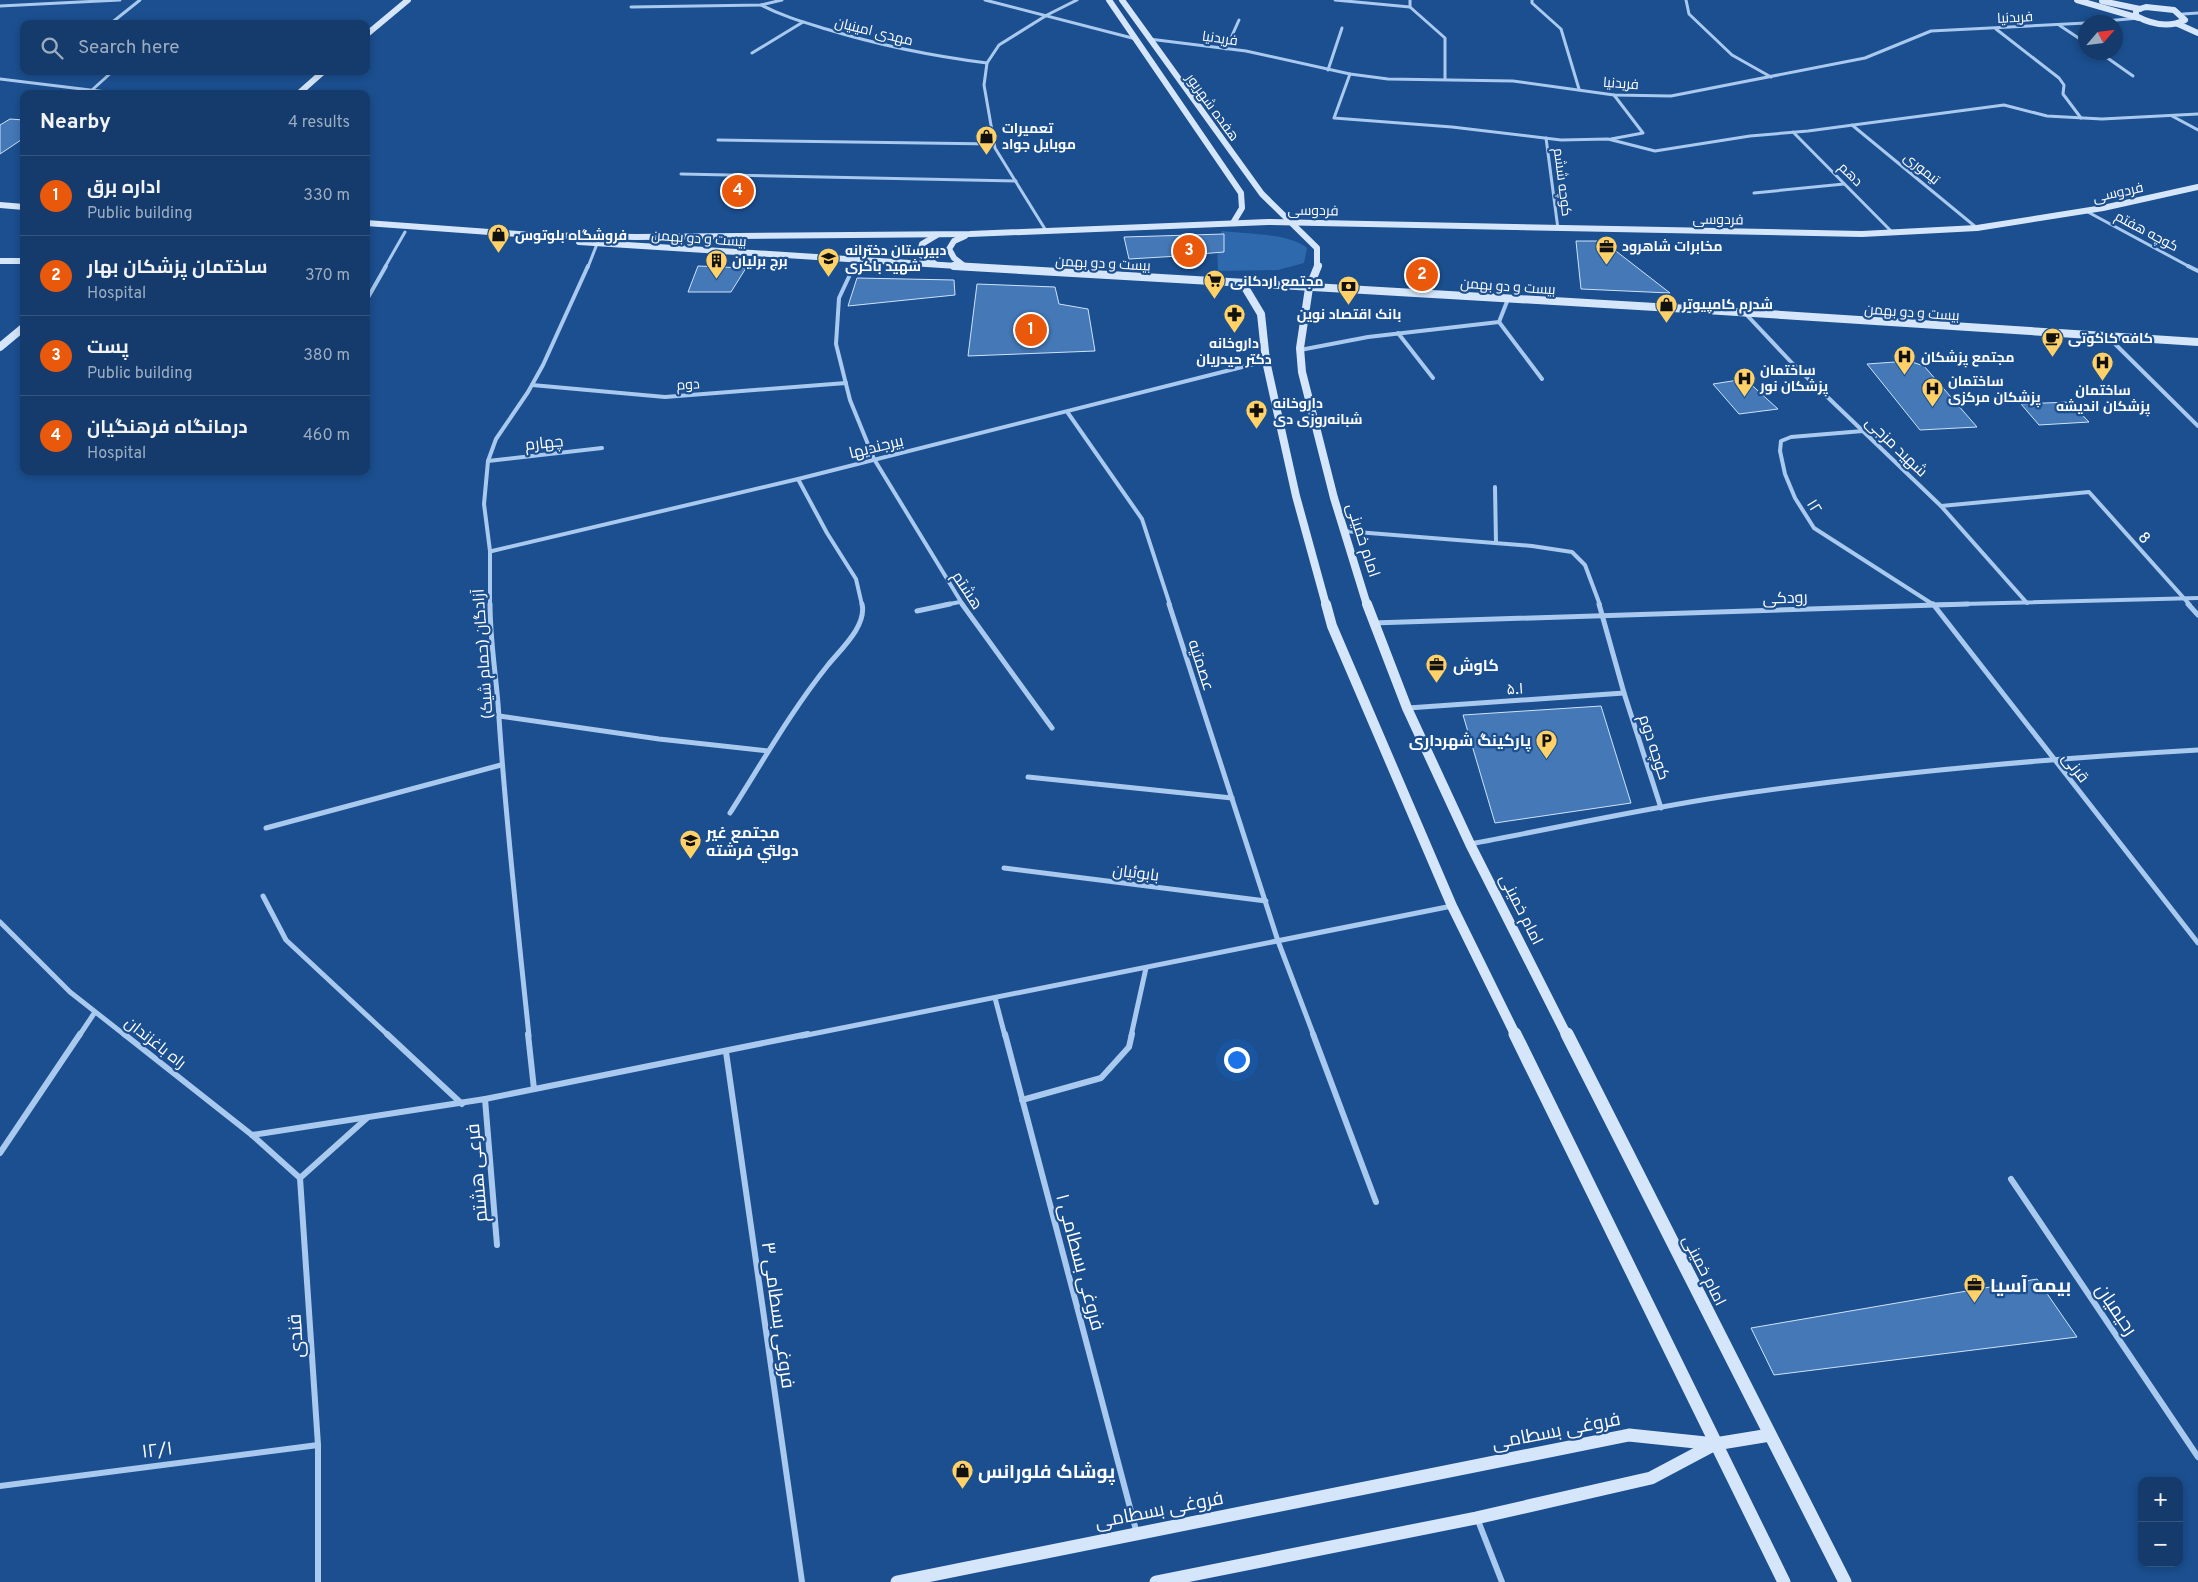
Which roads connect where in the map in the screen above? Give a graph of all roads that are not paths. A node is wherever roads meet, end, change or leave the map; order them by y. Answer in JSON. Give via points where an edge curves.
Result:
{"nodes":[{"id":1,"x":14,"y":0,"type":"edge"},
{"id":2,"x":120,"y":0,"type":"edge"},
{"id":3,"x":140,"y":0,"type":"edge"},
{"id":4,"x":408,"y":0,"type":"edge"},
{"id":5,"x":782,"y":0,"type":"edge"},
{"id":6,"x":985,"y":0,"type":"edge"},
{"id":7,"x":1077,"y":0,"type":"edge"},
{"id":8,"x":1109,"y":0,"type":"edge"},
{"id":9,"x":1122,"y":0,"type":"edge"},
{"id":10,"x":1335,"y":0,"type":"edge"},
{"id":11,"x":1410,"y":0,"type":"edge"},
{"id":12,"x":1532,"y":0,"type":"edge"},
{"id":13,"x":1686,"y":0,"type":"edge"},
{"id":14,"x":2077,"y":0,"type":"edge"},
{"id":15,"x":2096,"y":0,"type":"edge"},
{"id":16,"x":2134,"y":0,"type":"edge"},
{"id":17,"x":2145,"y":0,"type":"edge"},
{"id":18,"x":761,"y":5,"type":"junction"},
{"id":19,"x":0,"y":6,"type":"edge"},
{"id":20,"x":11,"y":6,"type":"junction"},
{"id":21,"x":631,"y":7,"type":"dead end"},
{"id":22,"x":1410,"y":7,"type":"junction"},
{"id":23,"x":2143,"y":8,"type":"junction"},
{"id":24,"x":2162,"y":8,"type":"junction"},
{"id":25,"x":2198,"y":13,"type":"edge"},
{"id":26,"x":2182,"y":14,"type":"junction"},
{"id":27,"x":1048,"y":15,"type":"junction"},
{"id":28,"x":2140,"y":18,"type":"junction"},
{"id":29,"x":2123,"y":19,"type":"edge"},
{"id":30,"x":115,"y":20,"type":"edge"},
{"id":31,"x":1239,"y":20,"type":"dead end"},
{"id":32,"x":803,"y":22,"type":"junction"},
{"id":33,"x":2078,"y":24,"type":"edge"},
{"id":34,"x":2178,"y":24,"type":"junction"},
{"id":35,"x":2059,"y":25,"type":"junction"},
{"id":36,"x":1342,"y":28,"type":"dead end"},
{"id":37,"x":1996,"y":28,"type":"junction"},
{"id":38,"x":370,"y":32,"type":"edge"},
{"id":39,"x":2198,"y":33,"type":"edge"},
{"id":40,"x":2078,"y":38,"type":"edge"},
{"id":41,"x":1136,"y":39,"type":"junction"},
{"id":42,"x":1149,"y":39,"type":"junction"},
{"id":43,"x":1226,"y":49,"type":"junction"},
{"id":44,"x":752,"y":53,"type":"dead end"},
{"id":45,"x":2110,"y":60,"type":"edge"},
{"id":46,"x":987,"y":63,"type":"junction"},
{"id":47,"x":1328,"y":70,"type":"junction"},
{"id":48,"x":1350,"y":74,"type":"junction"},
{"id":49,"x":108,"y":75,"type":"edge"},
{"id":50,"x":319,"y":75,"type":"edge"},
{"id":51,"x":2133,"y":76,"type":"dead end"},
{"id":52,"x":1772,"y":77,"type":"junction"},
{"id":53,"x":0,"y":79,"type":"edge"},
{"id":54,"x":1445,"y":79,"type":"junction"},
{"id":55,"x":1579,"y":89,"type":"junction"},
{"id":56,"x":92,"y":90,"type":"joint"},
{"id":57,"x":303,"y":90,"type":"edge"},
{"id":58,"x":1614,"y":95,"type":"junction"},
{"id":59,"x":2198,"y":114,"type":"edge"},
{"id":60,"x":2171,"y":116,"type":"junction"},
{"id":61,"x":2081,"y":118,"type":"junction"},
{"id":62,"x":1852,"y":125,"type":"junction"},
{"id":63,"x":2198,"y":130,"type":"edge"},
{"id":64,"x":1793,"y":132,"type":"junction"},
{"id":65,"x":1546,"y":138,"type":"junction"},
{"id":66,"x":1608,"y":139,"type":"junction"},
{"id":67,"x":718,"y":140,"type":"dead end"},
{"id":68,"x":994,"y":144,"type":"junction"},
{"id":69,"x":681,"y":174,"type":"dead end"},
{"id":70,"x":1016,"y":181,"type":"junction"},
{"id":71,"x":1844,"y":184,"type":"junction"},
{"id":72,"x":2198,"y":187,"type":"edge"},
{"id":73,"x":1754,"y":193,"type":"dead end"},
{"id":74,"x":0,"y":205,"type":"edge"},
{"id":75,"x":20,"y":207,"type":"edge"},
{"id":76,"x":2086,"y":211,"type":"junction"},
{"id":77,"x":1293,"y":222,"type":"junction"},
{"id":78,"x":370,"y":223,"type":"edge"},
{"id":79,"x":1233,"y":223,"type":"junction"},
{"id":80,"x":1977,"y":228,"type":"junction"},
{"id":81,"x":370,"y":229,"type":"edge"},
{"id":82,"x":1045,"y":229,"type":"junction"},
{"id":83,"x":1558,"y":229,"type":"junction"},
{"id":84,"x":405,"y":232,"type":"junction"},
{"id":85,"x":1892,"y":232,"type":"junction"},
{"id":86,"x":938,"y":234,"type":"junction"},
{"id":87,"x":970,"y":234,"type":"junction"},
{"id":88,"x":597,"y":244,"type":"junction"},
{"id":89,"x":856,"y":261,"type":"junction"},
{"id":90,"x":0,"y":262,"type":"edge"},
{"id":91,"x":20,"y":262,"type":"edge"},
{"id":92,"x":937,"y":264,"type":"junction"},
{"id":93,"x":963,"y":266,"type":"junction"},
{"id":94,"x":2198,"y":271,"type":"edge"},
{"id":95,"x":1243,"y":284,"type":"junction"},
{"id":96,"x":1309,"y":288,"type":"junction"},
{"id":97,"x":370,"y":294,"type":"edge"},
{"id":98,"x":1508,"y":299,"type":"junction"},
{"id":99,"x":1743,"y":312,"type":"junction"},
{"id":100,"x":1499,"y":322,"type":"junction"},
{"id":101,"x":20,"y":330,"type":"edge"},
{"id":102,"x":1398,"y":333,"type":"junction"},
{"id":103,"x":2108,"y":337,"type":"junction"},
{"id":104,"x":2198,"y":342,"type":"edge"},
{"id":105,"x":0,"y":347,"type":"edge"},
{"id":106,"x":1300,"y":350,"type":"junction"},
{"id":107,"x":1266,"y":361,"type":"junction"},
{"id":108,"x":1433,"y":378,"type":"dead end"},
{"id":109,"x":1542,"y":379,"type":"dead end"},
{"id":110,"x":846,"y":383,"type":"junction"},
{"id":111,"x":532,"y":385,"type":"junction"},
{"id":112,"x":1068,"y":413,"type":"junction"},
{"id":113,"x":2198,"y":426,"type":"edge"},
{"id":114,"x":1863,"y":430,"type":"junction"},
{"id":115,"x":602,"y":448,"type":"dead end"},
{"id":116,"x":874,"y":459,"type":"junction"},
{"id":117,"x":488,"y":461,"type":"junction"},
{"id":118,"x":798,"y":479,"type":"junction"},
{"id":119,"x":1495,"y":487,"type":"dead end"},
{"id":120,"x":1942,"y":506,"type":"junction"},
{"id":121,"x":1344,"y":531,"type":"junction"},
{"id":122,"x":1496,"y":542,"type":"junction"},
{"id":123,"x":492,"y":551,"type":"junction"},
{"id":124,"x":2198,"y":598,"type":"edge"},
{"id":125,"x":2183,"y":599,"type":"junction"},
{"id":126,"x":960,"y":602,"type":"junction"},
{"id":127,"x":2027,"y":603,"type":"junction"},
{"id":128,"x":1934,"y":605,"type":"junction"},
{"id":129,"x":917,"y":611,"type":"dead end"},
{"id":130,"x":1603,"y":614,"type":"junction"},
{"id":131,"x":2198,"y":615,"type":"edge"},
{"id":132,"x":1373,"y":624,"type":"junction"},
{"id":133,"x":1624,"y":693,"type":"junction"},
{"id":134,"x":1407,"y":708,"type":"junction"},
{"id":135,"x":499,"y":716,"type":"junction"},
{"id":136,"x":1052,"y":728,"type":"dead end"},
{"id":137,"x":2198,"y":750,"type":"edge"},
{"id":138,"x":768,"y":751,"type":"junction"},
{"id":139,"x":2054,"y":760,"type":"junction"},
{"id":140,"x":501,"y":765,"type":"junction"},
{"id":141,"x":1028,"y":777,"type":"dead end"},
{"id":142,"x":1232,"y":798,"type":"junction"},
{"id":143,"x":1662,"y":808,"type":"junction"},
{"id":144,"x":730,"y":813,"type":"dead end"},
{"id":145,"x":266,"y":828,"type":"dead end"},
{"id":146,"x":1470,"y":844,"type":"junction"},
{"id":147,"x":1004,"y":868,"type":"dead end"},
{"id":148,"x":263,"y":896,"type":"dead end"},
{"id":149,"x":1266,"y":901,"type":"junction"},
{"id":150,"x":1452,"y":906,"type":"junction"},
{"id":151,"x":0,"y":922,"type":"edge"},
{"id":152,"x":1278,"y":941,"type":"junction"},
{"id":153,"x":2198,"y":943,"type":"edge"},
{"id":154,"x":1146,"y":968,"type":"junction"},
{"id":155,"x":995,"y":998,"type":"junction"},
{"id":156,"x":95,"y":1012,"type":"junction"},
{"id":157,"x":726,"y":1052,"type":"junction"},
{"id":158,"x":534,"y":1089,"type":"junction"},
{"id":159,"x":485,"y":1100,"type":"junction"},
{"id":160,"x":1022,"y":1100,"type":"junction"},
{"id":161,"x":462,"y":1104,"type":"junction"},
{"id":162,"x":367,"y":1118,"type":"junction"},
{"id":163,"x":252,"y":1135,"type":"junction"},
{"id":164,"x":0,"y":1154,"type":"edge"},
{"id":165,"x":300,"y":1178,"type":"junction"},
{"id":166,"x":2011,"y":1179,"type":"dead end"},
{"id":167,"x":1376,"y":1202,"type":"dead end"},
{"id":168,"x":497,"y":1244,"type":"dead end"},
{"id":169,"x":1770,"y":1434,"type":"junction"},
{"id":170,"x":1716,"y":1444,"type":"junction"},
{"id":171,"x":318,"y":1445,"type":"junction"},
{"id":172,"x":2198,"y":1457,"type":"edge"},
{"id":173,"x":0,"y":1486,"type":"edge"},
{"id":174,"x":1476,"y":1518,"type":"junction"},
{"id":175,"x":1137,"y":1534,"type":"junction"},
{"id":176,"x":318,"y":1582,"type":"edge"},
{"id":177,"x":802,"y":1582,"type":"edge"},
{"id":178,"x":897,"y":1582,"type":"edge"},
{"id":179,"x":1156,"y":1582,"type":"edge"},
{"id":180,"x":1502,"y":1582,"type":"edge"},
{"id":181,"x":1784,"y":1582,"type":"edge"},
{"id":182,"x":1845,"y":1582,"type":"edge"}],
"edges":[{"from":1,"to":20,"type":"street"},
{"from":2,"to":20,"type":"street"},
{"from":3,"to":30,"type":"street"},
{"from":4,"to":38,"type":"main road"},
{"from":5,"to":18,"type":"street"},
{"from":6,"to":27,"type":"street"},
{"from":7,"to":27,"type":"street"},
{"from":8,"to":41,"type":"main road","name":"هفده شهریور"},
{"from":9,"to":42,"type":"main road","name":"هفده شهریور"},
{"from":10,"to":22,"type":"street"},
{"from":11,"to":22,"type":"street"},
{"from":12,"to":55,"type":"street","via":[[1561,29]]},
{"from":13,"to":52,"type":"street","via":[[1689,14],[1732,55]]},
{"from":14,"to":28,"type":"main road"},
{"from":15,"to":23,"type":"main road"},
{"from":16,"to":23,"type":"main road"},
{"from":17,"to":24,"type":"main road"},
{"from":18,"to":21,"type":"street"},
{"from":18,"to":32,"type":"street","name":"مهدی امینیان"},
{"from":19,"to":20,"type":"street"},
{"from":22,"to":54,"type":"street","via":[[1445,38]]},
{"from":23,"to":24,"type":"main road"},
{"from":23,"to":28,"type":"main road","via":[[2135,13]]},
{"from":24,"to":26,"type":"main road"},
{"from":25,"to":26,"type":"street"},
{"from":26,"to":34,"type":"main road","via":[[2185,20]]},
{"from":27,"to":41,"type":"street"},
{"from":27,"to":46,"type":"street","via":[[999,45]]},
{"from":28,"to":29,"type":"street"},
{"from":28,"to":34,"type":"main road"},
{"from":31,"to":43,"type":"street"},
{"from":32,"to":44,"type":"street"},
{"from":32,"to":46,"type":"street","name":"مهدی امینیان","via":[[893,47]]},
{"from":33,"to":35,"type":"street","name":"فریدنیا"},
{"from":34,"to":39,"type":"main road"},
{"from":35,"to":37,"type":"street","name":"فریدنیا"},
{"from":35,"to":40,"type":"street"},
{"from":36,"to":47,"type":"street"},
{"from":37,"to":52,"type":"street","name":"فریدنیا","via":[[1932,31],[1865,58]]},
{"from":37,"to":61,"type":"street","via":[[2058,78],[2064,85],[2063,94]]},
{"from":41,"to":42,"type":"main road"},
{"from":41,"to":79,"type":"main road","name":"هفده شهریور","via":[[1241,193],[1242,208]]},
{"from":42,"to":43,"type":"street","name":"فریدنیا"},
{"from":42,"to":77,"type":"main road","name":"هفده شهریور","via":[[1262,194]]},
{"from":43,"to":47,"type":"street","name":"فریدنیا"},
{"from":45,"to":51,"type":"street"},
{"from":46,"to":68,"type":"street","via":[[984,85]]},
{"from":47,"to":48,"type":"street","name":"فریدنیا"},
{"from":48,"to":54,"type":"street","name":"فریدنیا","via":[[1388,79]]},
{"from":48,"to":65,"type":"street","via":[[1334,118],[1452,126]]},
{"from":49,"to":56,"type":"street"},
{"from":50,"to":57,"type":"main road"},
{"from":52,"to":58,"type":"street","name":"فریدنیا","via":[[1671,96]]},
{"from":53,"to":56,"type":"street"},
{"from":54,"to":55,"type":"street","name":"فریدنیا","via":[[1513,81]]},
{"from":55,"to":58,"type":"street","name":"فریدنیا"},
{"from":58,"to":66,"type":"street","via":[[1643,134]]},
{"from":59,"to":60,"type":"street"},
{"from":60,"to":61,"type":"street"},
{"from":60,"to":63,"type":"street"},
{"from":61,"to":62,"type":"street","via":[[2047,116],[2004,104]]},
{"from":62,"to":64,"type":"street"},
{"from":62,"to":80,"type":"street","name":"تیموری"},
{"from":64,"to":66,"type":"street","via":[[1655,151]]},
{"from":64,"to":71,"type":"street","name":"دهم"},
{"from":65,"to":66,"type":"street"},
{"from":65,"to":83,"type":"street","name":"کوچه ششم"},
{"from":67,"to":68,"type":"street"},
{"from":68,"to":70,"type":"street"},
{"from":69,"to":70,"type":"street"},
{"from":70,"to":82,"type":"street"},
{"from":71,"to":73,"type":"street"},
{"from":71,"to":85,"type":"street","name":"دهم"},
{"from":72,"to":76,"type":"main road","name":"فردوسی"},
{"from":74,"to":75,"type":"main road"},
{"from":76,"to":80,"type":"main road","name":"فردوسی"},
{"from":76,"to":94,"type":"street","name":"کوچه هفتم"},
{"from":77,"to":79,"type":"main road","name":"فردوسی"},
{"from":77,"to":83,"type":"main road","name":"فردوسی"},
{"from":77,"to":96,"type":"main road","name":"امام خمینی","via":[[1316,248],[1319,262]]},
{"from":78,"to":86,"type":"main road","name":"بیست و دو بهمن","via":[[532,235],[636,237]]},
{"from":79,"to":82,"type":"main road","name":"بیست و دو بهمن"},
{"from":80,"to":85,"type":"main road","name":"فردوسی"},
{"from":81,"to":84,"type":"main road","name":"بیست و دو بهمن"},
{"from":82,"to":87,"type":"main road","name":"بیست و دو بهمن"},
{"from":83,"to":85,"type":"main road","name":"فردوسی"},
{"from":84,"to":88,"type":"main road","name":"بیست و دو بهمن"},
{"from":84,"to":97,"type":"street"},
{"from":86,"to":87,"type":"main road","name":"بیست و دو بهمن"},
{"from":86,"to":92,"type":"main road","via":[[922,244],[919,254]]},
{"from":87,"to":93,"type":"main road","via":[[954,241],[949,249]]},
{"from":88,"to":89,"type":"main road","name":"بیست و دو بهمن"},
{"from":88,"to":111,"type":"street","name":"آزادگان (حمام شیک)","via":[[561,330]]},
{"from":89,"to":92,"type":"main road","name":"بیست و دو بهمن"},
{"from":89,"to":110,"type":"street","name":"هشتم","via":[[839,298],[836,344]]},
{"from":90,"to":91,"type":"main road"},
{"from":92,"to":93,"type":"main road","name":"بیست و دو بهمن"},
{"from":93,"to":95,"type":"main road","name":"بیست و دو بهمن"},
{"from":95,"to":96,"type":"main road","name":"بیست و دو بهمن"},
{"from":95,"to":107,"type":"main road","via":[[1261,314]]},
{"from":96,"to":98,"type":"main road","name":"بیست و دو بهمن"},
{"from":96,"to":106,"type":"main road","name":"امام خمینی"},
{"from":98,"to":99,"type":"main road","name":"بیست و دو بهمن"},
{"from":98,"to":100,"type":"street"},
{"from":99,"to":103,"type":"main road","name":"بیست و دو بهمن"},
{"from":99,"to":114,"type":"street","name":"شهید مزجی"},
{"from":100,"to":102,"type":"street"},
{"from":100,"to":109,"type":"street"},
{"from":101,"to":105,"type":"main road"},
{"from":102,"to":106,"type":"street"},
{"from":102,"to":108,"type":"street"},
{"from":103,"to":104,"type":"main road","name":"بیست و دو بهمن"},
{"from":103,"to":113,"type":"street"},
{"from":106,"to":121,"type":"main road","name":"امام خمینی","via":[[1318,442]]},
{"from":107,"to":112,"type":"street","name":"بیرجندیها"},
{"from":107,"to":150,"type":"main road","via":[[1296,496],[1332,626]]},
{"from":110,"to":111,"type":"street","name":"دوم","via":[[665,397]]},
{"from":110,"to":116,"type":"street","name":"هشتم"},
{"from":111,"to":117,"type":"street","name":"آزادگان (حمام شیک)","via":[[497,436]]},
{"from":112,"to":116,"type":"street","name":"بیرجندیها"},
{"from":112,"to":142,"type":"street","name":"عصمتیه","via":[[1142,519]]},
{"from":114,"to":120,"type":"street","name":"شهید مزجی"},
{"from":114,"to":128,"type":"street","name":"۱۲","via":[[1781,441],[1779,449],[1786,477],[1814,528]]},
{"from":115,"to":117,"type":"street","name":"چهارم"},
{"from":116,"to":118,"type":"street","name":"بیرجندیها"},
{"from":116,"to":126,"type":"street","name":"هشتم"},
{"from":117,"to":123,"type":"street","name":"آزادگان (حمام شیک)","via":[[484,517]]},
{"from":118,"to":123,"type":"street","name":"بیرجندیها"},
{"from":118,"to":138,"type":"street","via":[[856,579],[864,614]]},
{"from":119,"to":122,"type":"street"},
{"from":120,"to":125,"type":"street","name":"8","via":[[2089,492]]},
{"from":120,"to":127,"type":"street","name":"شهید مزجی"},
{"from":121,"to":122,"type":"street","name":"کوچه دوم"},
{"from":121,"to":132,"type":"main road","name":"امام خمینی"},
{"from":122,"to":130,"type":"street","name":"کوچه دوم","via":[[1572,552],[1585,565]]},
{"from":123,"to":135,"type":"street","name":"آزادگان (حمام شیک)","via":[[489,562],[490,642]]},
{"from":124,"to":125,"type":"street","name":"رودکی"},
{"from":125,"to":127,"type":"street","name":"رودکی"},
{"from":125,"to":131,"type":"street"},
{"from":126,"to":129,"type":"street"},
{"from":126,"to":136,"type":"street","name":"هشتم"},
{"from":127,"to":128,"type":"street","name":"رودکی"},
{"from":128,"to":130,"type":"street","name":"رودکی"},
{"from":128,"to":139,"type":"street","name":"قرنی"},
{"from":130,"to":132,"type":"street","name":"رودکی"},
{"from":130,"to":133,"type":"street","name":"کوچه دوم"},
{"from":132,"to":134,"type":"main road","name":"امام خمینی"},
{"from":133,"to":134,"type":"street","name":"۵.۱"},
{"from":133,"to":143,"type":"street","name":"کوچه دوم"},
{"from":134,"to":146,"type":"main road","name":"امام خمینی"},
{"from":135,"to":138,"type":"street"},
{"from":135,"to":140,"type":"street","name":"آزادگان (حمام شیک)"},
{"from":137,"to":139,"type":"street"},
{"from":138,"to":144,"type":"street"},
{"from":139,"to":143,"type":"street","via":[[1850,779]]},
{"from":139,"to":153,"type":"street","name":"قرنی"},
{"from":140,"to":145,"type":"street"},
{"from":140,"to":158,"type":"street","name":"آزادگان (حمام شیک)"},
{"from":141,"to":142,"type":"street"},
{"from":142,"to":149,"type":"street","name":"عصمتیه"},
{"from":143,"to":146,"type":"street"},
{"from":146,"to":169,"type":"main road","name":"امام خمینی"},
{"from":147,"to":149,"type":"street","name":"بابوئیان"},
{"from":148,"to":161,"type":"street","via":[[286,940]]},
{"from":149,"to":152,"type":"street","name":"عصمتیه"},
{"from":150,"to":152,"type":"street"},
{"from":150,"to":170,"type":"main road"},
{"from":151,"to":156,"type":"street","name":"راه باغزندان","via":[[70,992]]},
{"from":152,"to":154,"type":"street"},
{"from":152,"to":167,"type":"street","name":"عصمتیه"},
{"from":154,"to":155,"type":"street"},
{"from":154,"to":160,"type":"street","via":[[1129,1048],[1101,1078]]},
{"from":155,"to":157,"type":"street"},
{"from":155,"to":160,"type":"street","name":"فروغی بسطامی ۱"},
{"from":156,"to":163,"type":"street","name":"راه باغزندان"},
{"from":156,"to":164,"type":"street"},
{"from":157,"to":158,"type":"street"},
{"from":157,"to":177,"type":"street","name":"فروغی بسطامی ۳"},
{"from":158,"to":159,"type":"street"},
{"from":159,"to":161,"type":"street"},
{"from":159,"to":168,"type":"street","name":"فرعی هشتم"},
{"from":160,"to":175,"type":"street","name":"فروغی بسطامی ۱"},
{"from":161,"to":162,"type":"street"},
{"from":162,"to":163,"type":"street"},
{"from":162,"to":165,"type":"street"},
{"from":163,"to":165,"type":"street","name":"راه باغزندان"},
{"from":165,"to":171,"type":"street","name":"قندی"},
{"from":166,"to":172,"type":"street","name":"رحیمیان"},
{"from":169,"to":170,"type":"main road"},
{"from":169,"to":182,"type":"main road","name":"امام خمینی"},
{"from":170,"to":174,"type":"main road","via":[[1651,1478]]},
{"from":170,"to":175,"type":"main road","name":"فروغی بسطامی","via":[[1629,1435]]},
{"from":170,"to":181,"type":"main road"},
{"from":171,"to":173,"type":"street","name":"۱۲/۱"},
{"from":171,"to":176,"type":"street","name":"قندی"},
{"from":174,"to":179,"type":"main road"},
{"from":174,"to":180,"type":"street"},
{"from":175,"to":178,"type":"main road","name":"فروغی بسطامی"}]}
